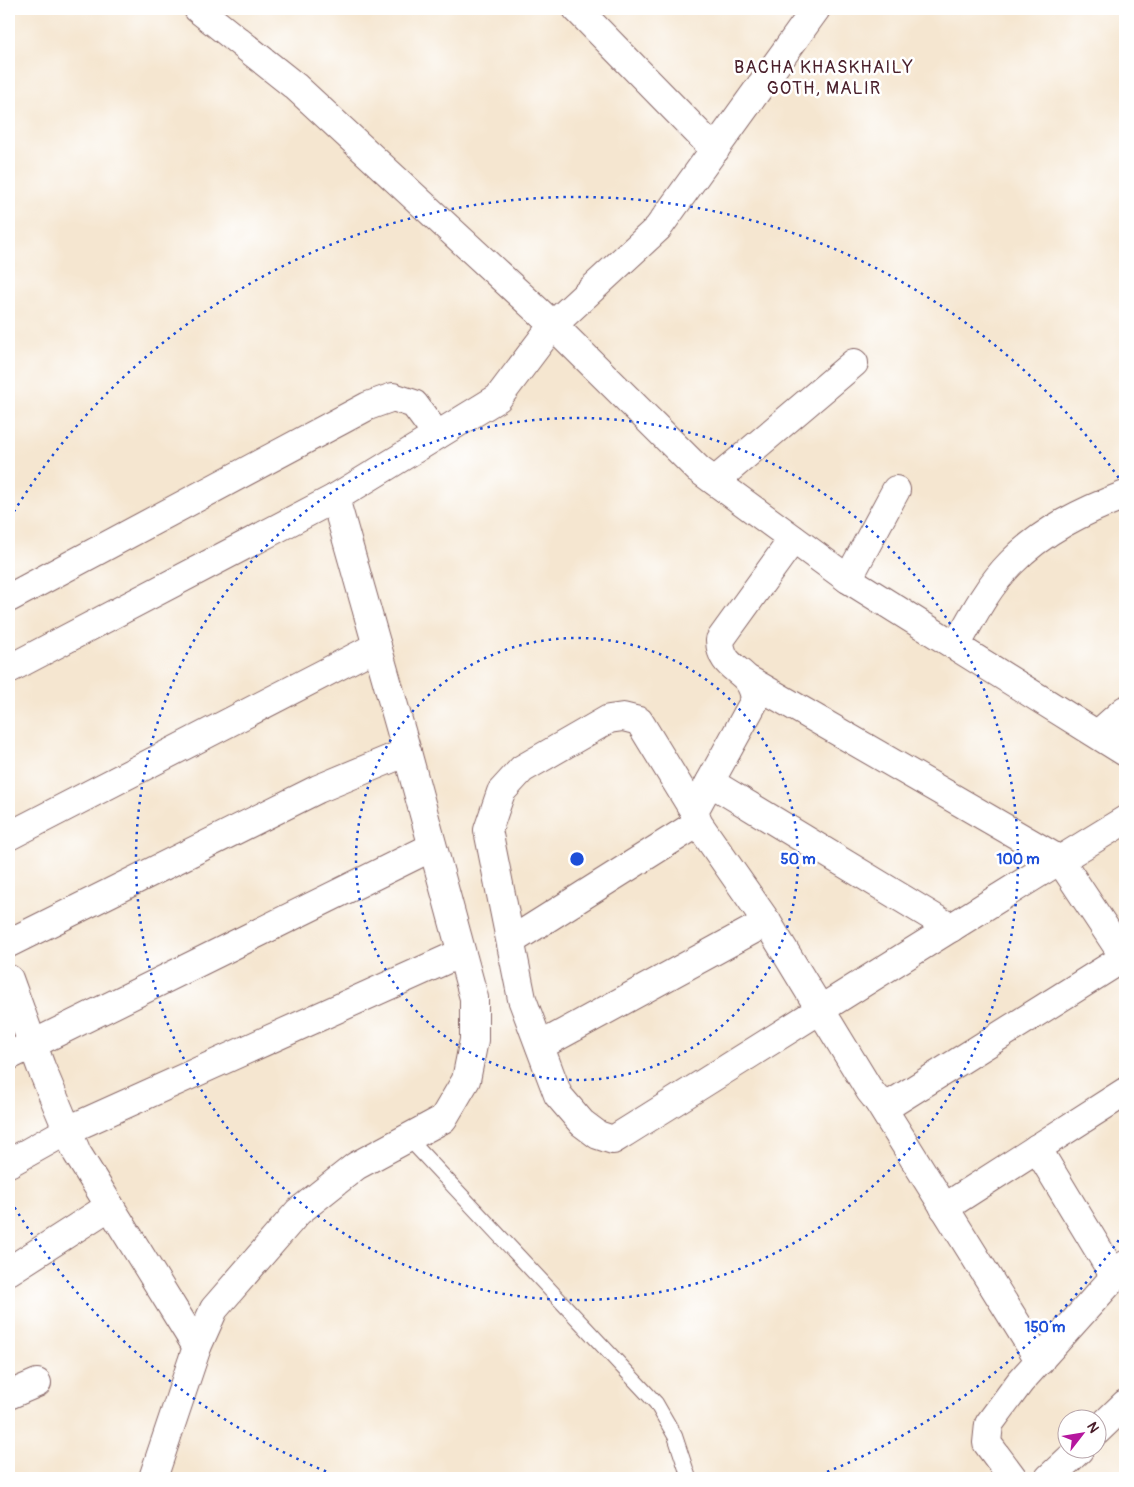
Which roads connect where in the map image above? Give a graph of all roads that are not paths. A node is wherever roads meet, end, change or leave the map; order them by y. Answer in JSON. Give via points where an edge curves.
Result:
{"nodes":[{"id":1,"x":577,"y":9,"type":"edge"},
{"id":2,"x":816,"y":9,"type":"edge"},
{"id":3,"x":209,"y":12,"type":"edge"},
{"id":4,"x":714,"y":150,"type":"junction"},
{"id":5,"x":554,"y":325,"type":"junction"},
{"id":6,"x":854,"y":363,"type":"dead end"},
{"id":7,"x":437,"y":435,"type":"junction"},
{"id":8,"x":715,"y":481,"type":"junction"},
{"id":9,"x":896,"y":490,"type":"dead end"},
{"id":10,"x":1125,"y":495,"type":"edge"},
{"id":11,"x":335,"y":498,"type":"junction"},
{"id":12,"x":793,"y":539,"type":"junction"},
{"id":13,"x":848,"y":579,"type":"junction"},
{"id":14,"x":9,"y":598,"type":"edge"},
{"id":15,"x":377,"y":646,"type":"junction"},
{"id":16,"x":956,"y":646,"type":"junction"},
{"id":17,"x":9,"y":669,"type":"edge"},
{"id":18,"x":750,"y":680,"type":"junction"},
{"id":19,"x":1125,"y":710,"type":"edge"},
{"id":20,"x":1098,"y":734,"type":"junction"},
{"id":21,"x":408,"y":752,"type":"junction"},
{"id":22,"x":1125,"y":752,"type":"edge"},
{"id":23,"x":710,"y":782,"type":"junction"},
{"id":24,"x":696,"y":817,"type":"junction"},
{"id":25,"x":1125,"y":820,"type":"edge"},
{"id":26,"x":9,"y":836,"type":"edge"},
{"id":27,"x":432,"y":847,"type":"junction"},
{"id":28,"x":1060,"y":860,"type":"junction"},
{"id":29,"x":767,"y":922,"type":"junction"},
{"id":30,"x":951,"y":928,"type":"junction"},
{"id":31,"x":9,"y":942,"type":"edge"},
{"id":32,"x":511,"y":942,"type":"junction"},
{"id":33,"x":461,"y":953,"type":"junction"},
{"id":34,"x":1125,"y":957,"type":"edge"},
{"id":35,"x":9,"y":979,"type":"edge"},
{"id":36,"x":821,"y":1010,"type":"junction"},
{"id":37,"x":33,"y":1044,"type":"junction"},
{"id":38,"x":540,"y":1046,"type":"junction"},
{"id":39,"x":9,"y":1056,"type":"edge"},
{"id":40,"x":1125,"y":1092,"type":"edge"},
{"id":41,"x":878,"y":1101,"type":"junction"},
{"id":42,"x":68,"y":1130,"type":"junction"},
{"id":43,"x":408,"y":1138,"type":"junction"},
{"id":44,"x":1037,"y":1148,"type":"junction"},
{"id":45,"x":9,"y":1163,"type":"edge"},
{"id":46,"x":110,"y":1206,"type":"junction"},
{"id":47,"x":944,"y":1208,"type":"junction"},
{"id":48,"x":9,"y":1271,"type":"edge"},
{"id":49,"x":1120,"y":1271,"type":"edge"},
{"id":50,"x":197,"y":1347,"type":"junction"},
{"id":51,"x":1040,"y":1361,"type":"junction"},
{"id":52,"x":37,"y":1383,"type":"dead end"},
{"id":53,"x":9,"y":1395,"type":"edge"},
{"id":54,"x":1125,"y":1404,"type":"edge"},
{"id":55,"x":1106,"y":1422,"type":"edge"},
{"id":56,"x":1069,"y":1460,"type":"edge"},
{"id":57,"x":153,"y":1478,"type":"edge"},
{"id":58,"x":689,"y":1478,"type":"edge"},
{"id":59,"x":1013,"y":1478,"type":"edge"},
{"id":60,"x":1050,"y":1478,"type":"edge"}],
"edges":[{"from":1,"to":4,"type":"street"},
{"from":2,"to":4,"type":"street"},
{"from":3,"to":5,"type":"street","via":[[296,86]]},
{"from":4,"to":5,"type":"street","via":[[658,228]]},
{"from":5,"to":7,"type":"street","via":[[498,398]]},
{"from":5,"to":8,"type":"street","via":[[698,469]]},
{"from":6,"to":8,"type":"street"},
{"from":7,"to":11,"type":"street"},
{"from":7,"to":14,"type":"street","via":[[414,404],[393,397],[368,406]]},
{"from":8,"to":12,"type":"street"},
{"from":9,"to":13,"type":"street"},
{"from":10,"to":16,"type":"street","via":[[1085,510],[1044,535],[1010,563],[980,604]]},
{"from":11,"to":15,"type":"street"},
{"from":11,"to":17,"type":"street"},
{"from":12,"to":13,"type":"street"},
{"from":12,"to":18,"type":"street","via":[[720,640],[721,651],[728,663]]},
{"from":13,"to":16,"type":"street"},
{"from":15,"to":21,"type":"street"},
{"from":15,"to":26,"type":"street"},
{"from":16,"to":20,"type":"street"},
{"from":18,"to":23,"type":"street","via":[[755,700]]},
{"from":18,"to":28,"type":"street"},
{"from":19,"to":20,"type":"street"},
{"from":20,"to":22,"type":"street"},
{"from":21,"to":27,"type":"street"},
{"from":21,"to":31,"type":"street","via":[[318,789]]},
{"from":23,"to":24,"type":"street"},
{"from":23,"to":30,"type":"street"},
{"from":24,"to":29,"type":"street"},
{"from":24,"to":32,"type":"street"},
{"from":24,"to":32,"type":"street","via":[[639,721],[623,716],[592,726],[522,769],[501,792],[488,830]]},
{"from":25,"to":28,"type":"street"},
{"from":27,"to":33,"type":"street"},
{"from":27,"to":37,"type":"street"},
{"from":28,"to":30,"type":"street"},
{"from":28,"to":34,"type":"street"},
{"from":29,"to":36,"type":"street"},
{"from":29,"to":38,"type":"street"},
{"from":30,"to":36,"type":"street"},
{"from":32,"to":38,"type":"street","via":[[522,998]]},
{"from":33,"to":42,"type":"street"},
{"from":33,"to":43,"type":"street","via":[[474,998],[474,1040],[466,1080],[443,1119]]},
{"from":34,"to":41,"type":"street","via":[[891,1104]]},
{"from":35,"to":37,"type":"street"},
{"from":36,"to":38,"type":"street","via":[[613,1140],[598,1135],[582,1123],[558,1095]]},
{"from":36,"to":41,"type":"street"},
{"from":37,"to":39,"type":"street"},
{"from":37,"to":42,"type":"street"},
{"from":40,"to":44,"type":"street"},
{"from":41,"to":47,"type":"street"},
{"from":42,"to":45,"type":"street"},
{"from":42,"to":46,"type":"street"},
{"from":43,"to":50,"type":"street","via":[[356,1166],[298,1212],[214,1309]]},
{"from":43,"to":58,"type":"lane","via":[[656,1403],[675,1436]]},
{"from":44,"to":47,"type":"street"},
{"from":44,"to":49,"type":"street"},
{"from":46,"to":48,"type":"street"},
{"from":46,"to":50,"type":"street"},
{"from":47,"to":51,"type":"street"},
{"from":49,"to":51,"type":"street"},
{"from":50,"to":57,"type":"street"},
{"from":51,"to":59,"type":"street","via":[[989,1424],[987,1443]]},
{"from":52,"to":53,"type":"street"},
{"from":54,"to":55,"type":"street"},
{"from":56,"to":60,"type":"street"}]}
